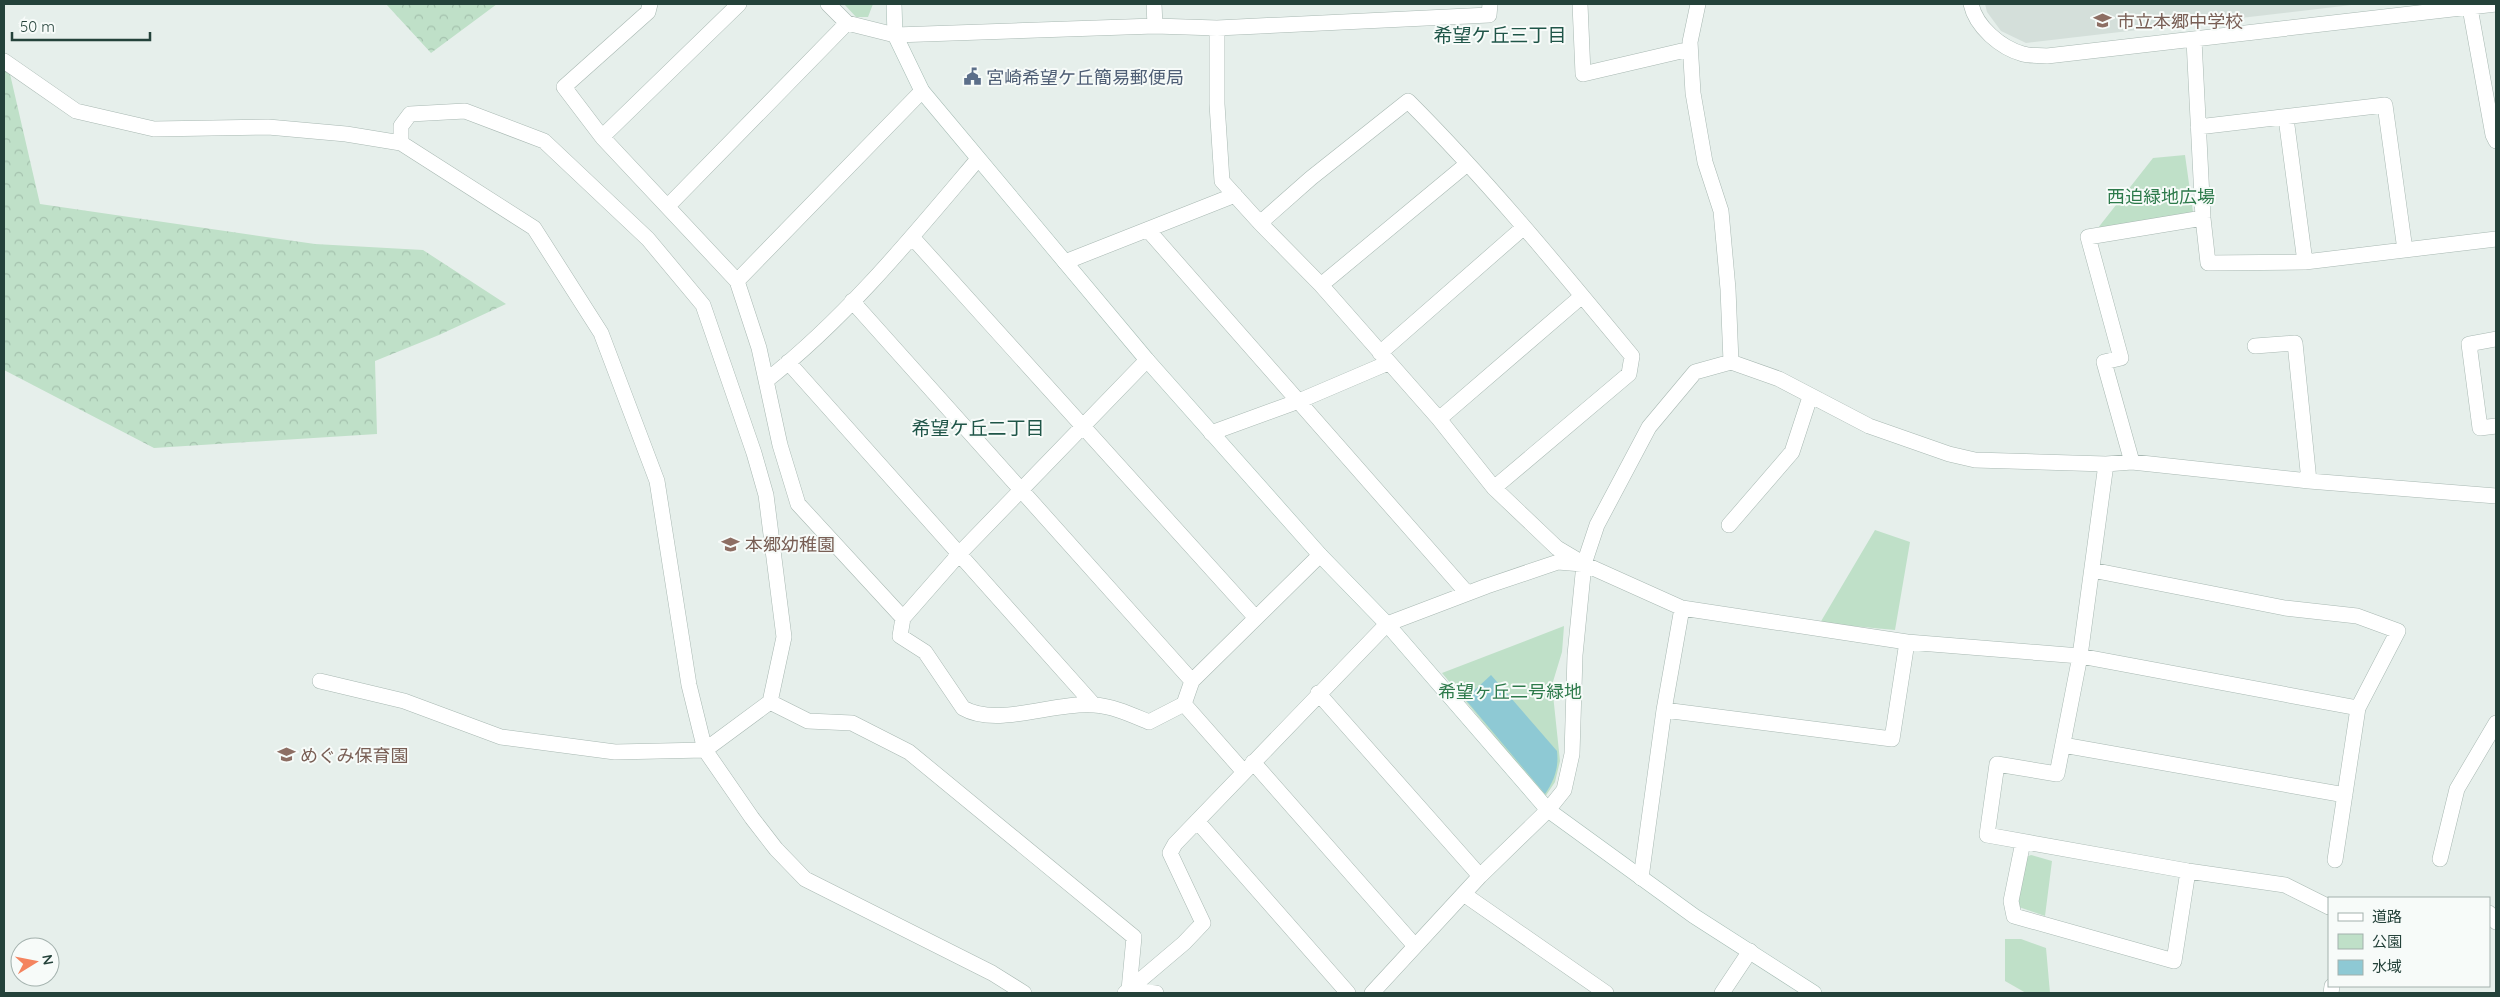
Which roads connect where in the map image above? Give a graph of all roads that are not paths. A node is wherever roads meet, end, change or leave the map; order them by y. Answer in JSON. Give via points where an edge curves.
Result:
{"nodes":[{"id":1,"x":650,"y":4,"type":"edge"},
{"id":2,"x":740,"y":4,"type":"edge"},
{"id":3,"x":828,"y":4,"type":"edge"},
{"id":4,"x":894,"y":4,"type":"edge"},
{"id":5,"x":1154,"y":4,"type":"edge"},
{"id":6,"x":1490,"y":4,"type":"edge"},
{"id":7,"x":1580,"y":4,"type":"edge"},
{"id":8,"x":1698,"y":4,"type":"edge"},
{"id":9,"x":1971,"y":4,"type":"edge"},
{"id":10,"x":2496,"y":4,"type":"edge"},
{"id":11,"x":2470,"y":8,"type":"junction"},
{"id":12,"x":847,"y":23,"type":"junction"},
{"id":13,"x":1155,"y":26,"type":"junction"},
{"id":14,"x":1217,"y":28,"type":"junction"},
{"id":15,"x":895,"y":36,"type":"junction"},
{"id":16,"x":2194,"y":40,"type":"junction"},
{"id":17,"x":1690,"y":49,"type":"junction"},
{"id":18,"x":4,"y":61,"type":"edge"},
{"id":19,"x":922,"y":91,"type":"junction"},
{"id":20,"x":2286,"y":118,"type":"junction"},
{"id":21,"x":2198,"y":127,"type":"junction"},
{"id":22,"x":602,"y":137,"type":"junction"},
{"id":23,"x":2496,"y":141,"type":"edge"},
{"id":24,"x":401,"y":143,"type":"junction"},
{"id":25,"x":978,"y":158,"type":"junction"},
{"id":26,"x":1467,"y":164,"type":"junction"},
{"id":27,"x":1235,"y":195,"type":"junction"},
{"id":28,"x":668,"y":206,"type":"junction"},
{"id":29,"x":2203,"y":218,"type":"junction"},
{"id":30,"x":1260,"y":223,"type":"junction"},
{"id":31,"x":1524,"y":227,"type":"junction"},
{"id":32,"x":1148,"y":230,"type":"junction"},
{"id":33,"x":912,"y":237,"type":"junction"},
{"id":34,"x":2496,"y":239,"type":"edge"},
{"id":35,"x":2405,"y":250,"type":"junction"},
{"id":36,"x":1065,"y":262,"type":"junction"},
{"id":37,"x":2305,"y":262,"type":"junction"},
{"id":38,"x":737,"y":281,"type":"junction"},
{"id":39,"x":1321,"y":285,"type":"junction"},
{"id":40,"x":1582,"y":296,"type":"junction"},
{"id":41,"x":852,"y":301,"type":"junction"},
{"id":42,"x":2496,"y":339,"type":"edge"},
{"id":43,"x":2255,"y":346,"type":"dead end"},
{"id":44,"x":1384,"y":358,"type":"junction"},
{"id":45,"x":1147,"y":360,"type":"junction"},
{"id":46,"x":788,"y":362,"type":"junction"},
{"id":47,"x":1731,"y":362,"type":"junction"},
{"id":48,"x":767,"y":380,"type":"junction"},
{"id":49,"x":1810,"y":397,"type":"junction"},
{"id":50,"x":1298,"y":401,"type":"junction"},
{"id":51,"x":1439,"y":419,"type":"junction"},
{"id":52,"x":2496,"y":426,"type":"edge"},
{"id":53,"x":1082,"y":427,"type":"junction"},
{"id":54,"x":1211,"y":433,"type":"junction"},
{"id":55,"x":2132,"y":462,"type":"junction"},
{"id":56,"x":2106,"y":464,"type":"junction"},
{"id":57,"x":2309,"y":481,"type":"junction"},
{"id":58,"x":1494,"y":488,"type":"junction"},
{"id":59,"x":1021,"y":490,"type":"junction"},
{"id":60,"x":2496,"y":496,"type":"edge"},
{"id":61,"x":1729,"y":525,"type":"dead end"},
{"id":62,"x":960,"y":553,"type":"junction"},
{"id":63,"x":1320,"y":555,"type":"junction"},
{"id":64,"x":1584,"y":564,"type":"junction"},
{"id":65,"x":2092,"y":570,"type":"junction"},
{"id":66,"x":1467,"y":593,"type":"junction"},
{"id":67,"x":1682,"y":608,"type":"junction"},
{"id":68,"x":1255,"y":617,"type":"junction"},
{"id":69,"x":903,"y":618,"type":"junction"},
{"id":70,"x":1387,"y":624,"type":"junction"},
{"id":71,"x":1907,"y":642,"type":"junction"},
{"id":72,"x":2080,"y":656,"type":"junction"},
{"id":73,"x":320,"y":681,"type":"dead end"},
{"id":74,"x":1192,"y":681,"type":"junction"},
{"id":75,"x":1318,"y":694,"type":"junction"},
{"id":76,"x":770,"y":702,"type":"junction"},
{"id":77,"x":1093,"y":704,"type":"junction"},
{"id":78,"x":1184,"y":704,"type":"junction"},
{"id":79,"x":2358,"y":708,"type":"junction"},
{"id":80,"x":1664,"y":710,"type":"junction"},
{"id":81,"x":2496,"y":723,"type":"edge"},
{"id":82,"x":2063,"y":745,"type":"junction"},
{"id":83,"x":705,"y":750,"type":"junction"},
{"id":84,"x":1248,"y":767,"type":"junction"},
{"id":85,"x":2345,"y":795,"type":"junction"},
{"id":86,"x":1548,"y":810,"type":"junction"},
{"id":87,"x":1197,"y":821,"type":"junction"},
{"id":88,"x":2023,"y":842,"type":"junction"},
{"id":89,"x":2440,"y":859,"type":"dead end"},
{"id":90,"x":2334,"y":860,"type":"dead end"},
{"id":91,"x":2188,"y":870,"type":"junction"},
{"id":92,"x":1480,"y":876,"type":"junction"},
{"id":93,"x":1641,"y":878,"type":"junction"},
{"id":94,"x":1465,"y":895,"type":"junction"},
{"id":95,"x":2328,"y":906,"type":"edge"},
{"id":96,"x":1415,"y":946,"type":"junction"},
{"id":97,"x":1750,"y":951,"type":"junction"},
{"id":98,"x":1127,"y":992,"type":"edge"},
{"id":99,"x":1024,"y":993,"type":"edge"},
{"id":100,"x":1156,"y":993,"type":"edge"},
{"id":101,"x":1348,"y":993,"type":"edge"},
{"id":102,"x":1372,"y":993,"type":"edge"},
{"id":103,"x":1606,"y":993,"type":"edge"},
{"id":104,"x":1722,"y":993,"type":"edge"},
{"id":105,"x":1814,"y":993,"type":"edge"}],
"edges":[{"from":1,"to":22,"type":"street","via":[[648,12],[564,87]]},
{"from":2,"to":22,"type":"street"},
{"from":3,"to":12,"type":"street"},
{"from":4,"to":15,"type":"street"},
{"from":5,"to":13,"type":"street"},
{"from":6,"to":14,"type":"street","via":[[1489,15]]},
{"from":7,"to":17,"type":"street","via":[[1583,74]]},
{"from":8,"to":17,"type":"street"},
{"from":9,"to":16,"type":"street","via":[[1986,32],[2023,54],[2047,56]]},
{"from":10,"to":11,"type":"street"},
{"from":11,"to":16,"type":"street"},
{"from":11,"to":23,"type":"street"},
{"from":12,"to":15,"type":"street"},
{"from":12,"to":28,"type":"street"},
{"from":13,"to":14,"type":"street"},
{"from":13,"to":15,"type":"street"},
{"from":14,"to":27,"type":"street","via":[[1222,181]]},
{"from":15,"to":19,"type":"street"},
{"from":16,"to":21,"type":"street"},
{"from":17,"to":47,"type":"street","via":[[1692,93],[1705,162],[1721,212]]},
{"from":18,"to":24,"type":"street","via":[[76,111],[154,129],[268,128],[346,134]]},
{"from":19,"to":25,"type":"street"},
{"from":19,"to":38,"type":"street"},
{"from":20,"to":21,"type":"street"},
{"from":20,"to":35,"type":"street","via":[[2385,105]]},
{"from":20,"to":37,"type":"street"},
{"from":21,"to":29,"type":"street"},
{"from":22,"to":28,"type":"street"},
{"from":24,"to":76,"type":"street","via":[[401,126],[410,114],[465,111],[544,141],[648,240],[703,305],[766,495],[784,637]]},
{"from":24,"to":83,"type":"street","via":[[534,228],[601,332],[657,481],[689,685]]},
{"from":25,"to":33,"type":"street"},
{"from":25,"to":36,"type":"street"},
{"from":26,"to":30,"type":"street","via":[[1408,101]]},
{"from":26,"to":31,"type":"street"},
{"from":26,"to":39,"type":"street"},
{"from":27,"to":30,"type":"street"},
{"from":27,"to":32,"type":"street"},
{"from":28,"to":38,"type":"street"},
{"from":29,"to":37,"type":"street","via":[[2208,263]]},
{"from":29,"to":55,"type":"street","via":[[2088,237],[2121,358],[2104,362]]},
{"from":30,"to":39,"type":"street"},
{"from":31,"to":40,"type":"street"},
{"from":31,"to":44,"type":"street"},
{"from":32,"to":36,"type":"street"},
{"from":32,"to":50,"type":"street"},
{"from":33,"to":41,"type":"street"},
{"from":33,"to":53,"type":"street"},
{"from":34,"to":35,"type":"street"},
{"from":35,"to":37,"type":"street"},
{"from":36,"to":45,"type":"street"},
{"from":38,"to":48,"type":"street"},
{"from":39,"to":44,"type":"street"},
{"from":40,"to":51,"type":"street"},
{"from":40,"to":58,"type":"street","via":[[1632,356],[1629,374]]},
{"from":41,"to":46,"type":"street"},
{"from":41,"to":59,"type":"street"},
{"from":42,"to":52,"type":"street","via":[[2469,344],[2480,428]]},
{"from":43,"to":57,"type":"street","via":[[2295,343]]},
{"from":44,"to":50,"type":"street"},
{"from":44,"to":51,"type":"street"},
{"from":45,"to":53,"type":"street"},
{"from":45,"to":54,"type":"street"},
{"from":46,"to":48,"type":"street"},
{"from":46,"to":62,"type":"street"},
{"from":47,"to":49,"type":"street","via":[[1779,379]]},
{"from":47,"to":64,"type":"street","via":[[1695,372],[1649,427],[1597,525]]},
{"from":48,"to":69,"type":"street","via":[[780,445],[798,504]]},
{"from":49,"to":56,"type":"street","via":[[1869,426],[1975,460]]},
{"from":49,"to":61,"type":"street","via":[[1792,452]]},
{"from":50,"to":54,"type":"street"},
{"from":50,"to":66,"type":"street"},
{"from":51,"to":58,"type":"street"},
{"from":53,"to":59,"type":"street"},
{"from":53,"to":68,"type":"street"},
{"from":54,"to":63,"type":"street"},
{"from":55,"to":56,"type":"street"},
{"from":55,"to":57,"type":"street"},
{"from":56,"to":65,"type":"street"},
{"from":57,"to":60,"type":"street"},
{"from":58,"to":64,"type":"street","via":[[1557,548]]},
{"from":59,"to":62,"type":"street"},
{"from":59,"to":74,"type":"street"},
{"from":62,"to":69,"type":"street"},
{"from":62,"to":77,"type":"street"},
{"from":63,"to":68,"type":"street"},
{"from":63,"to":70,"type":"street"},
{"from":64,"to":66,"type":"street","via":[[1558,562]]},
{"from":64,"to":67,"type":"street"},
{"from":64,"to":86,"type":"street","via":[[1575,656],[1572,754],[1564,790]]},
{"from":65,"to":72,"type":"street"},
{"from":65,"to":79,"type":"street","via":[[2284,608],[2357,616],[2398,631]]},
{"from":66,"to":70,"type":"street"},
{"from":67,"to":71,"type":"street"},
{"from":67,"to":80,"type":"street"},
{"from":68,"to":74,"type":"street"},
{"from":69,"to":77,"type":"street","via":[[900,636],[925,652],[967,710],[997,716]]},
{"from":70,"to":75,"type":"street"},
{"from":70,"to":86,"type":"street"},
{"from":71,"to":72,"type":"street"},
{"from":71,"to":80,"type":"street","via":[[1892,739]]},
{"from":72,"to":79,"type":"street"},
{"from":72,"to":82,"type":"street"},
{"from":73,"to":83,"type":"street","via":[[404,701],[501,737],[616,752]]},
{"from":74,"to":78,"type":"street"},
{"from":75,"to":84,"type":"street"},
{"from":75,"to":92,"type":"street"},
{"from":76,"to":83,"type":"street"},
{"from":76,"to":98,"type":"street","via":[[808,721],[852,723],[909,752],[1134,937]]},
{"from":77,"to":78,"type":"street","via":[[1149,722]]},
{"from":78,"to":84,"type":"street"},
{"from":79,"to":85,"type":"street"},
{"from":80,"to":93,"type":"street"},
{"from":81,"to":89,"type":"street","via":[[2457,789]]},
{"from":82,"to":85,"type":"street"},
{"from":82,"to":88,"type":"street","via":[[2057,774],[1997,764],[1987,835]]},
{"from":83,"to":99,"type":"street","via":[[764,834],[805,879],[992,973]]},
{"from":84,"to":87,"type":"street"},
{"from":84,"to":96,"type":"street"},
{"from":85,"to":90,"type":"street"},
{"from":86,"to":92,"type":"street"},
{"from":86,"to":93,"type":"street"},
{"from":87,"to":98,"type":"street","via":[[1170,853],[1203,923],[1184,944]]},
{"from":87,"to":101,"type":"street"},
{"from":88,"to":91,"type":"street"},
{"from":88,"to":91,"type":"street","via":[[2011,901],[2014,916],[2174,962]]},
{"from":91,"to":95,"type":"street","via":[[2285,885]]},
{"from":92,"to":94,"type":"street"},
{"from":93,"to":97,"type":"street"},
{"from":94,"to":96,"type":"street"},
{"from":94,"to":103,"type":"street"},
{"from":96,"to":102,"type":"street"},
{"from":97,"to":104,"type":"street"},
{"from":97,"to":105,"type":"street"},
{"from":98,"to":100,"type":"street"}]}
